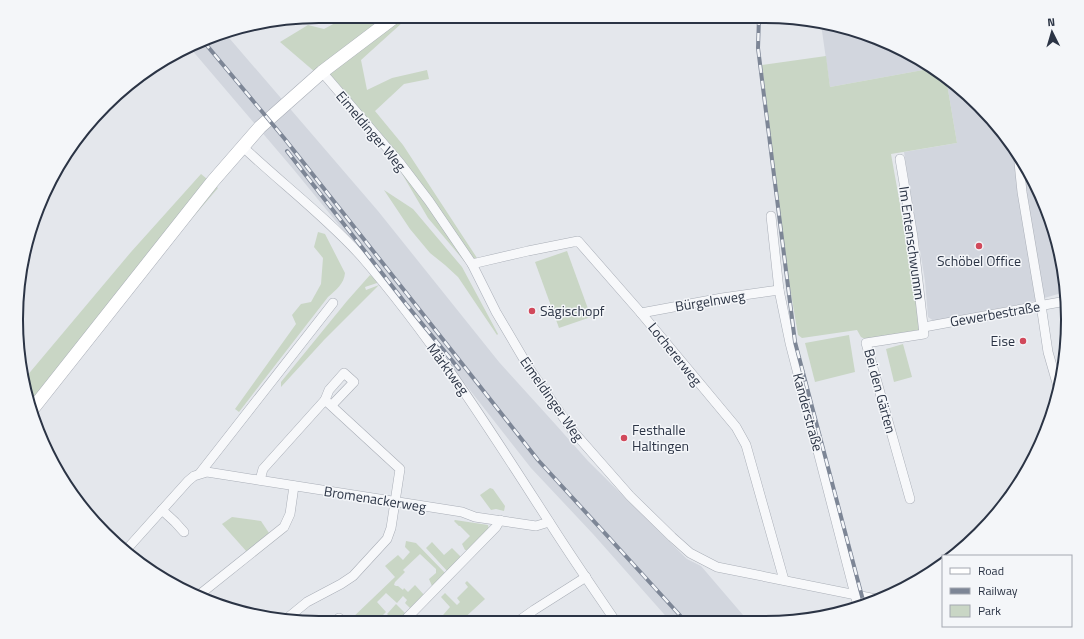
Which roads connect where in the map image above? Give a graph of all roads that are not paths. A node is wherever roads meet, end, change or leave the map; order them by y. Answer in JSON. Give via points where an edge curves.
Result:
{"nodes":[{"id":1,"x":387,"y":23,"type":"edge"},
{"id":2,"x":322,"y":72,"type":"junction"},
{"id":3,"x":242,"y":146,"type":"junction"},
{"id":4,"x":900,"y":159,"type":"dead end"},
{"id":5,"x":1020,"y":169,"type":"edge"},
{"id":6,"x":771,"y":216,"type":"dead end"},
{"id":7,"x":472,"y":264,"type":"junction"},
{"id":8,"x":779,"y":290,"type":"junction"},
{"id":9,"x":1060,"y":302,"type":"edge"},
{"id":10,"x":333,"y":303,"type":"dead end"},
{"id":11,"x":1041,"y":305,"type":"junction"},
{"id":12,"x":641,"y":313,"type":"junction"},
{"id":13,"x":924,"y":327,"type":"junction"},
{"id":14,"x":1055,"y":376,"type":"edge"},
{"id":15,"x":36,"y":405,"type":"edge"},
{"id":16,"x":200,"y":473,"type":"junction"},
{"id":17,"x":260,"y":480,"type":"junction"},
{"id":18,"x":294,"y":486,"type":"junction"},
{"id":19,"x":910,"y":499,"type":"dead end"},
{"id":20,"x":395,"y":502,"type":"junction"},
{"id":21,"x":162,"y":510,"type":"junction"},
{"id":22,"x":500,"y":520,"type":"junction"},
{"id":23,"x":549,"y":522,"type":"junction"},
{"id":24,"x":184,"y":532,"type":"dead end"},
{"id":25,"x":129,"y":546,"type":"edge"},
{"id":26,"x":586,"y":578,"type":"junction"},
{"id":27,"x":784,"y":580,"type":"junction"},
{"id":28,"x":202,"y":591,"type":"edge"},
{"id":29,"x":856,"y":595,"type":"junction"},
{"id":30,"x":867,"y":597,"type":"edge"},
{"id":31,"x":857,"y":601,"type":"edge"},
{"id":32,"x":292,"y":614,"type":"edge"},
{"id":33,"x":409,"y":616,"type":"edge"},
{"id":34,"x":526,"y":616,"type":"edge"},
{"id":35,"x":612,"y":616,"type":"edge"}],
"edges":[{"from":1,"to":2,"type":"street"},
{"from":2,"to":3,"type":"street"},
{"from":2,"to":7,"type":"street","name":"Eimeldinger Weg","via":[[400,163]]},
{"from":3,"to":15,"type":"street"},
{"from":3,"to":23,"type":"street","name":"Märktweg","via":[[347,241],[377,275],[411,317],[481,415]]},
{"from":4,"to":13,"type":"street","name":"Im Entenschwumm"},
{"from":5,"to":11,"type":"street"},
{"from":6,"to":8,"type":"street","name":"Kanderstraße"},
{"from":7,"to":12,"type":"street","name":"Lochererweg","via":[[578,241]]},
{"from":7,"to":27,"type":"street","name":"Eimeldinger Weg","via":[[528,368],[572,430],[630,496],[690,553],[716,567]]},
{"from":8,"to":12,"type":"street","name":"Bürgelnweg"},
{"from":8,"to":29,"type":"street","name":"Kanderstraße","via":[[790,343]]},
{"from":9,"to":11,"type":"street","name":"Gewerbestraße"},
{"from":10,"to":16,"type":"street"},
{"from":11,"to":13,"type":"street","name":"Gewerbestraße"},
{"from":11,"to":14,"type":"street","via":[[1048,352]]},
{"from":12,"to":27,"type":"street","name":"Lochererweg","via":[[736,427],[746,445]]},
{"from":13,"to":19,"type":"street","name":"Bei den Gärten","via":[[924,334],[866,344]]},
{"from":16,"to":17,"type":"street","name":"Bromenackerweg"},
{"from":16,"to":21,"type":"street","via":[[188,481]]},
{"from":17,"to":18,"type":"street","name":"Bromenackerweg"},
{"from":17,"to":20,"type":"street","via":[[263,469],[329,402],[400,469]]},
{"from":18,"to":20,"type":"street","name":"Bromenackerweg"},
{"from":18,"to":28,"type":"street","via":[[290,514],[284,527]]},
{"from":20,"to":22,"type":"street","name":"Bromenackerweg"},
{"from":20,"to":32,"type":"street","via":[[390,534],[386,541],[353,576],[307,602]]},
{"from":21,"to":24,"type":"street"},
{"from":21,"to":25,"type":"street"},
{"from":22,"to":23,"type":"street","name":"Bromenackerweg","via":[[536,526]]},
{"from":22,"to":33,"type":"street","via":[[450,576]]},
{"from":23,"to":26,"type":"street","name":"Märktweg"},
{"from":26,"to":34,"type":"street"},
{"from":26,"to":35,"type":"street","name":"Märktweg"},
{"from":27,"to":29,"type":"street","name":"Eimeldinger Weg"},
{"from":29,"to":30,"type":"street","name":"Eimeldinger Weg"},
{"from":29,"to":31,"type":"street","name":"Kanderstraße"}]}
